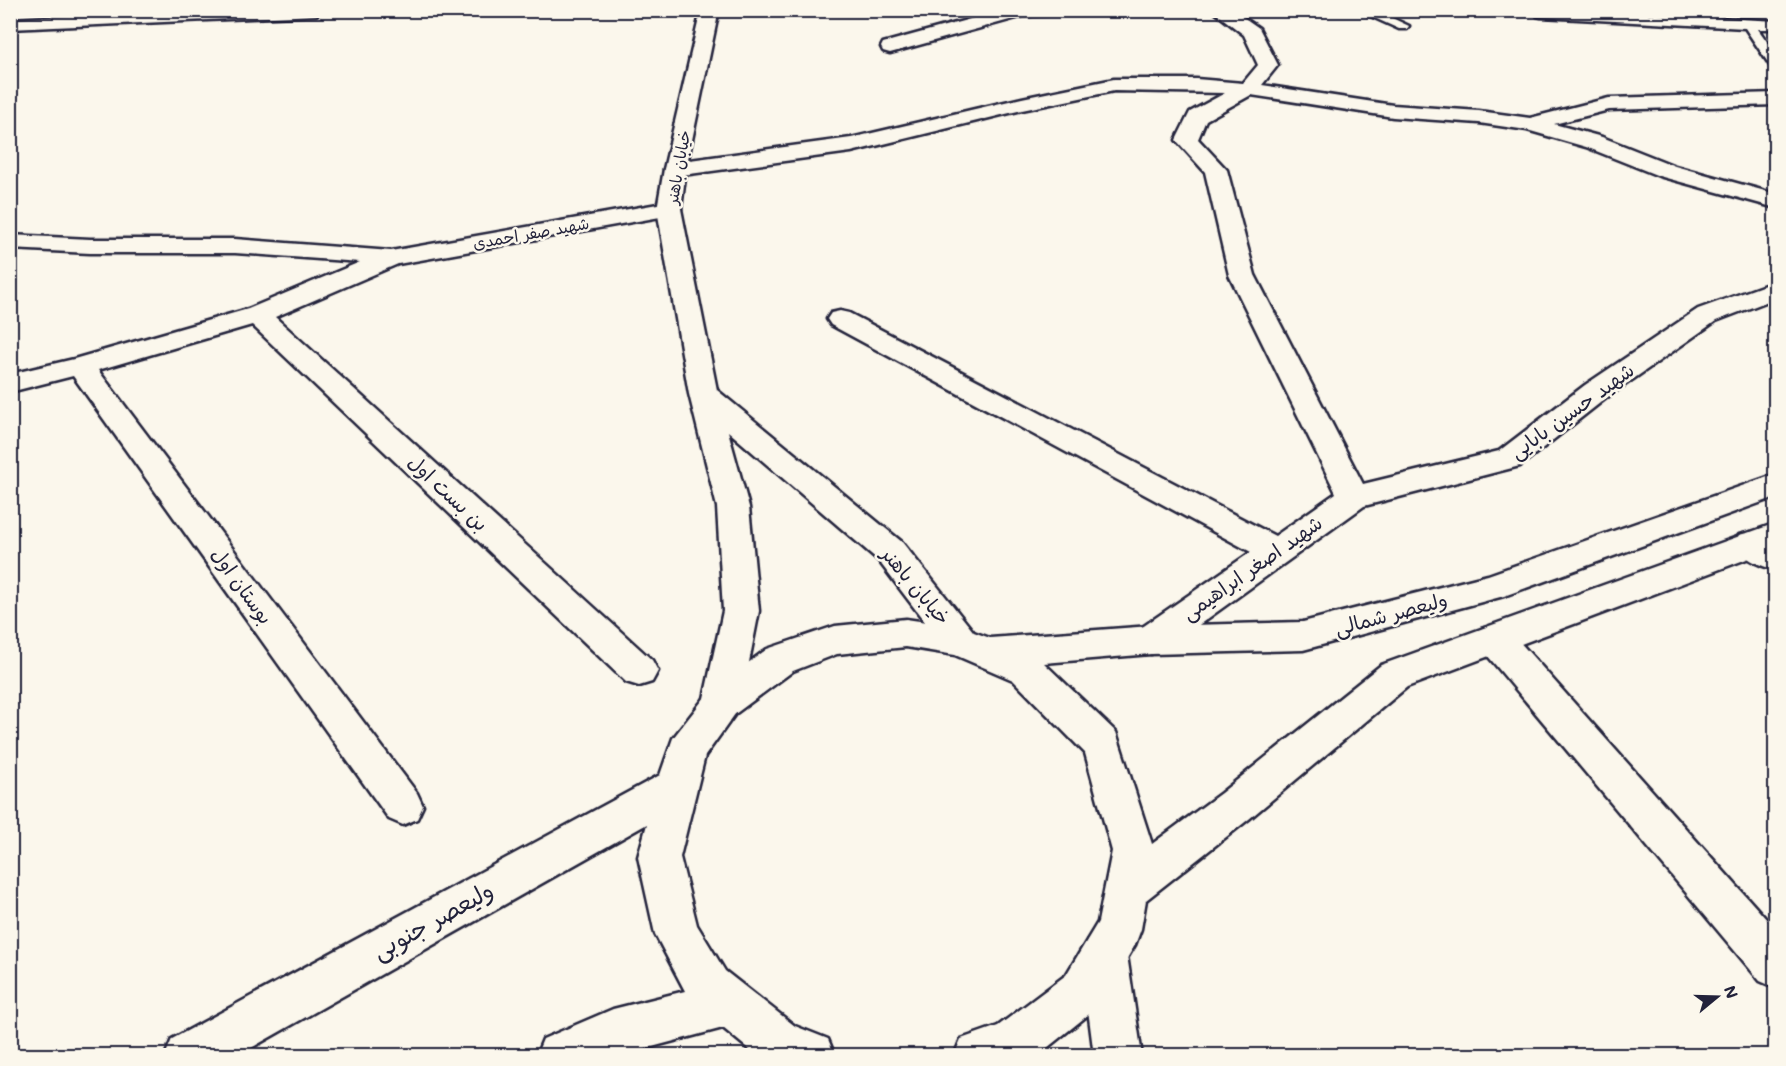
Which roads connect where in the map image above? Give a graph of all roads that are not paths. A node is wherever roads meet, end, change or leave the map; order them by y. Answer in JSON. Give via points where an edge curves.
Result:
{"nodes":[{"id":1,"x":316,"y":10,"type":"edge"},
{"id":2,"x":710,"y":10,"type":"edge"},
{"id":3,"x":1057,"y":10,"type":"edge"},
{"id":4,"x":1221,"y":10,"type":"edge"},
{"id":5,"x":1363,"y":10,"type":"edge"},
{"id":6,"x":1026,"y":11,"type":"edge"},
{"id":7,"x":1541,"y":13,"type":"dead end"},
{"id":8,"x":10,"y":24,"type":"edge"},
{"id":9,"x":1776,"y":25,"type":"edge"},
{"id":10,"x":1403,"y":26,"type":"dead end"},
{"id":11,"x":1749,"y":26,"type":"junction"},
{"id":12,"x":890,"y":47,"type":"dead end"},
{"id":13,"x":1776,"y":64,"type":"edge"},
{"id":14,"x":1248,"y":89,"type":"junction"},
{"id":15,"x":1776,"y":99,"type":"edge"},
{"id":16,"x":1529,"y":124,"type":"junction"},
{"id":17,"x":675,"y":170,"type":"junction"},
{"id":18,"x":1776,"y":201,"type":"edge"},
{"id":19,"x":669,"y":208,"type":"junction"},
{"id":20,"x":10,"y":242,"type":"edge"},
{"id":21,"x":392,"y":258,"type":"junction"},
{"id":22,"x":1776,"y":289,"type":"edge"},
{"id":23,"x":258,"y":315,"type":"junction"},
{"id":24,"x":840,"y":319,"type":"dead end"},
{"id":25,"x":80,"y":366,"type":"junction"},
{"id":26,"x":10,"y":383,"type":"edge"},
{"id":27,"x":703,"y":394,"type":"junction"},
{"id":28,"x":1776,"y":485,"type":"edge"},
{"id":29,"x":1354,"y":497,"type":"junction"},
{"id":30,"x":1767,"y":546,"type":"edge"},
{"id":31,"x":1276,"y":551,"type":"junction"},
{"id":32,"x":1494,"y":639,"type":"junction"},
{"id":33,"x":1150,"y":640,"type":"junction"},
{"id":34,"x":974,"y":647,"type":"junction"},
{"id":35,"x":639,"y":671,"type":"dead end"},
{"id":36,"x":722,"y":703,"type":"junction"},
{"id":37,"x":678,"y":786,"type":"junction"},
{"id":38,"x":403,"y":806,"type":"dead end"},
{"id":39,"x":1126,"y":889,"type":"junction"},
{"id":40,"x":1104,"y":955,"type":"junction"},
{"id":41,"x":1776,"y":965,"type":"edge"},
{"id":42,"x":729,"y":1003,"type":"junction"},
{"id":43,"x":189,"y":1056,"type":"edge"},
{"id":44,"x":561,"y":1056,"type":"edge"},
{"id":45,"x":811,"y":1056,"type":"edge"},
{"id":46,"x":978,"y":1056,"type":"edge"},
{"id":47,"x":1118,"y":1056,"type":"edge"}],
"edges":[{"from":1,"to":8,"type":"street"},
{"from":2,"to":17,"type":"street","name":"خیابان باهنر"},
{"from":3,"to":6,"type":"lane"},
{"from":4,"to":14,"type":"street","via":[[1252,32],[1268,65]]},
{"from":5,"to":10,"type":"lane"},
{"from":6,"to":12,"type":"street"},
{"from":7,"to":11,"type":"lane"},
{"from":9,"to":11,"type":"lane"},
{"from":11,"to":13,"type":"lane"},
{"from":14,"to":16,"type":"street","via":[[1393,111]]},
{"from":14,"to":17,"type":"street","via":[[1196,84],[1114,85],[851,145]]},
{"from":14,"to":29,"type":"street","via":[[1197,116],[1187,140],[1216,170],[1242,275]]},
{"from":15,"to":16,"type":"street","via":[[1609,104]]},
{"from":16,"to":18,"type":"street","via":[[1594,142],[1667,171]]},
{"from":17,"to":19,"type":"street","name":"خیابان باهنر"},
{"from":19,"to":21,"type":"street","name":"شهید صفر احمدی"},
{"from":19,"to":27,"type":"street","name":"خیابان باهنر"},
{"from":20,"to":21,"type":"street","via":[[235,246]]},
{"from":21,"to":23,"type":"street"},
{"from":22,"to":29,"type":"street","name":"شهید حسین بابایی","via":[[1707,315],[1509,459]]},
{"from":23,"to":25,"type":"street"},
{"from":23,"to":35,"type":"street","name":"بن بست اول"},
{"from":24,"to":31,"type":"street"},
{"from":25,"to":26,"type":"street"},
{"from":25,"to":38,"type":"street","name":"بوستان اول"},
{"from":27,"to":34,"type":"street","name":"خیابان باهنر","via":[[890,551]]},
{"from":27,"to":36,"type":"street","name":"خیابان باهنر","via":[[733,507],[741,611]]},
{"from":28,"to":33,"type":"street","name":"ولیعصر شمالی","via":[[1492,588],[1303,636]]},
{"from":29,"to":31,"type":"street","name":"شهید اصغر ابراهیمی"},
{"from":30,"to":32,"type":"street"},
{"from":31,"to":33,"type":"street","name":"شهید اصغر ابراهیمی"},
{"from":32,"to":39,"type":"street","via":[[1394,676]]},
{"from":32,"to":41,"type":"street"},
{"from":33,"to":34,"type":"street","name":"ولیعصر شمالی"},
{"from":34,"to":36,"type":"street","via":[[906,633],[836,640],[780,660]]},
{"from":34,"to":39,"type":"street","via":[[1026,669],[1102,744],[1133,851]]},
{"from":36,"to":37,"type":"street","via":[[687,750]]},
{"from":37,"to":42,"type":"street","via":[[659,857],[677,934],[709,987]]},
{"from":37,"to":43,"type":"street","name":"ولیعصر جنوبی"},
{"from":39,"to":40,"type":"street","via":[[1119,929]]},
{"from":40,"to":46,"type":"street","via":[[1082,991],[1011,1046]]},
{"from":40,"to":47,"type":"street"},
{"from":42,"to":44,"type":"street","via":[[613,1034]]},
{"from":42,"to":45,"type":"street","via":[[779,1042]]}]}
